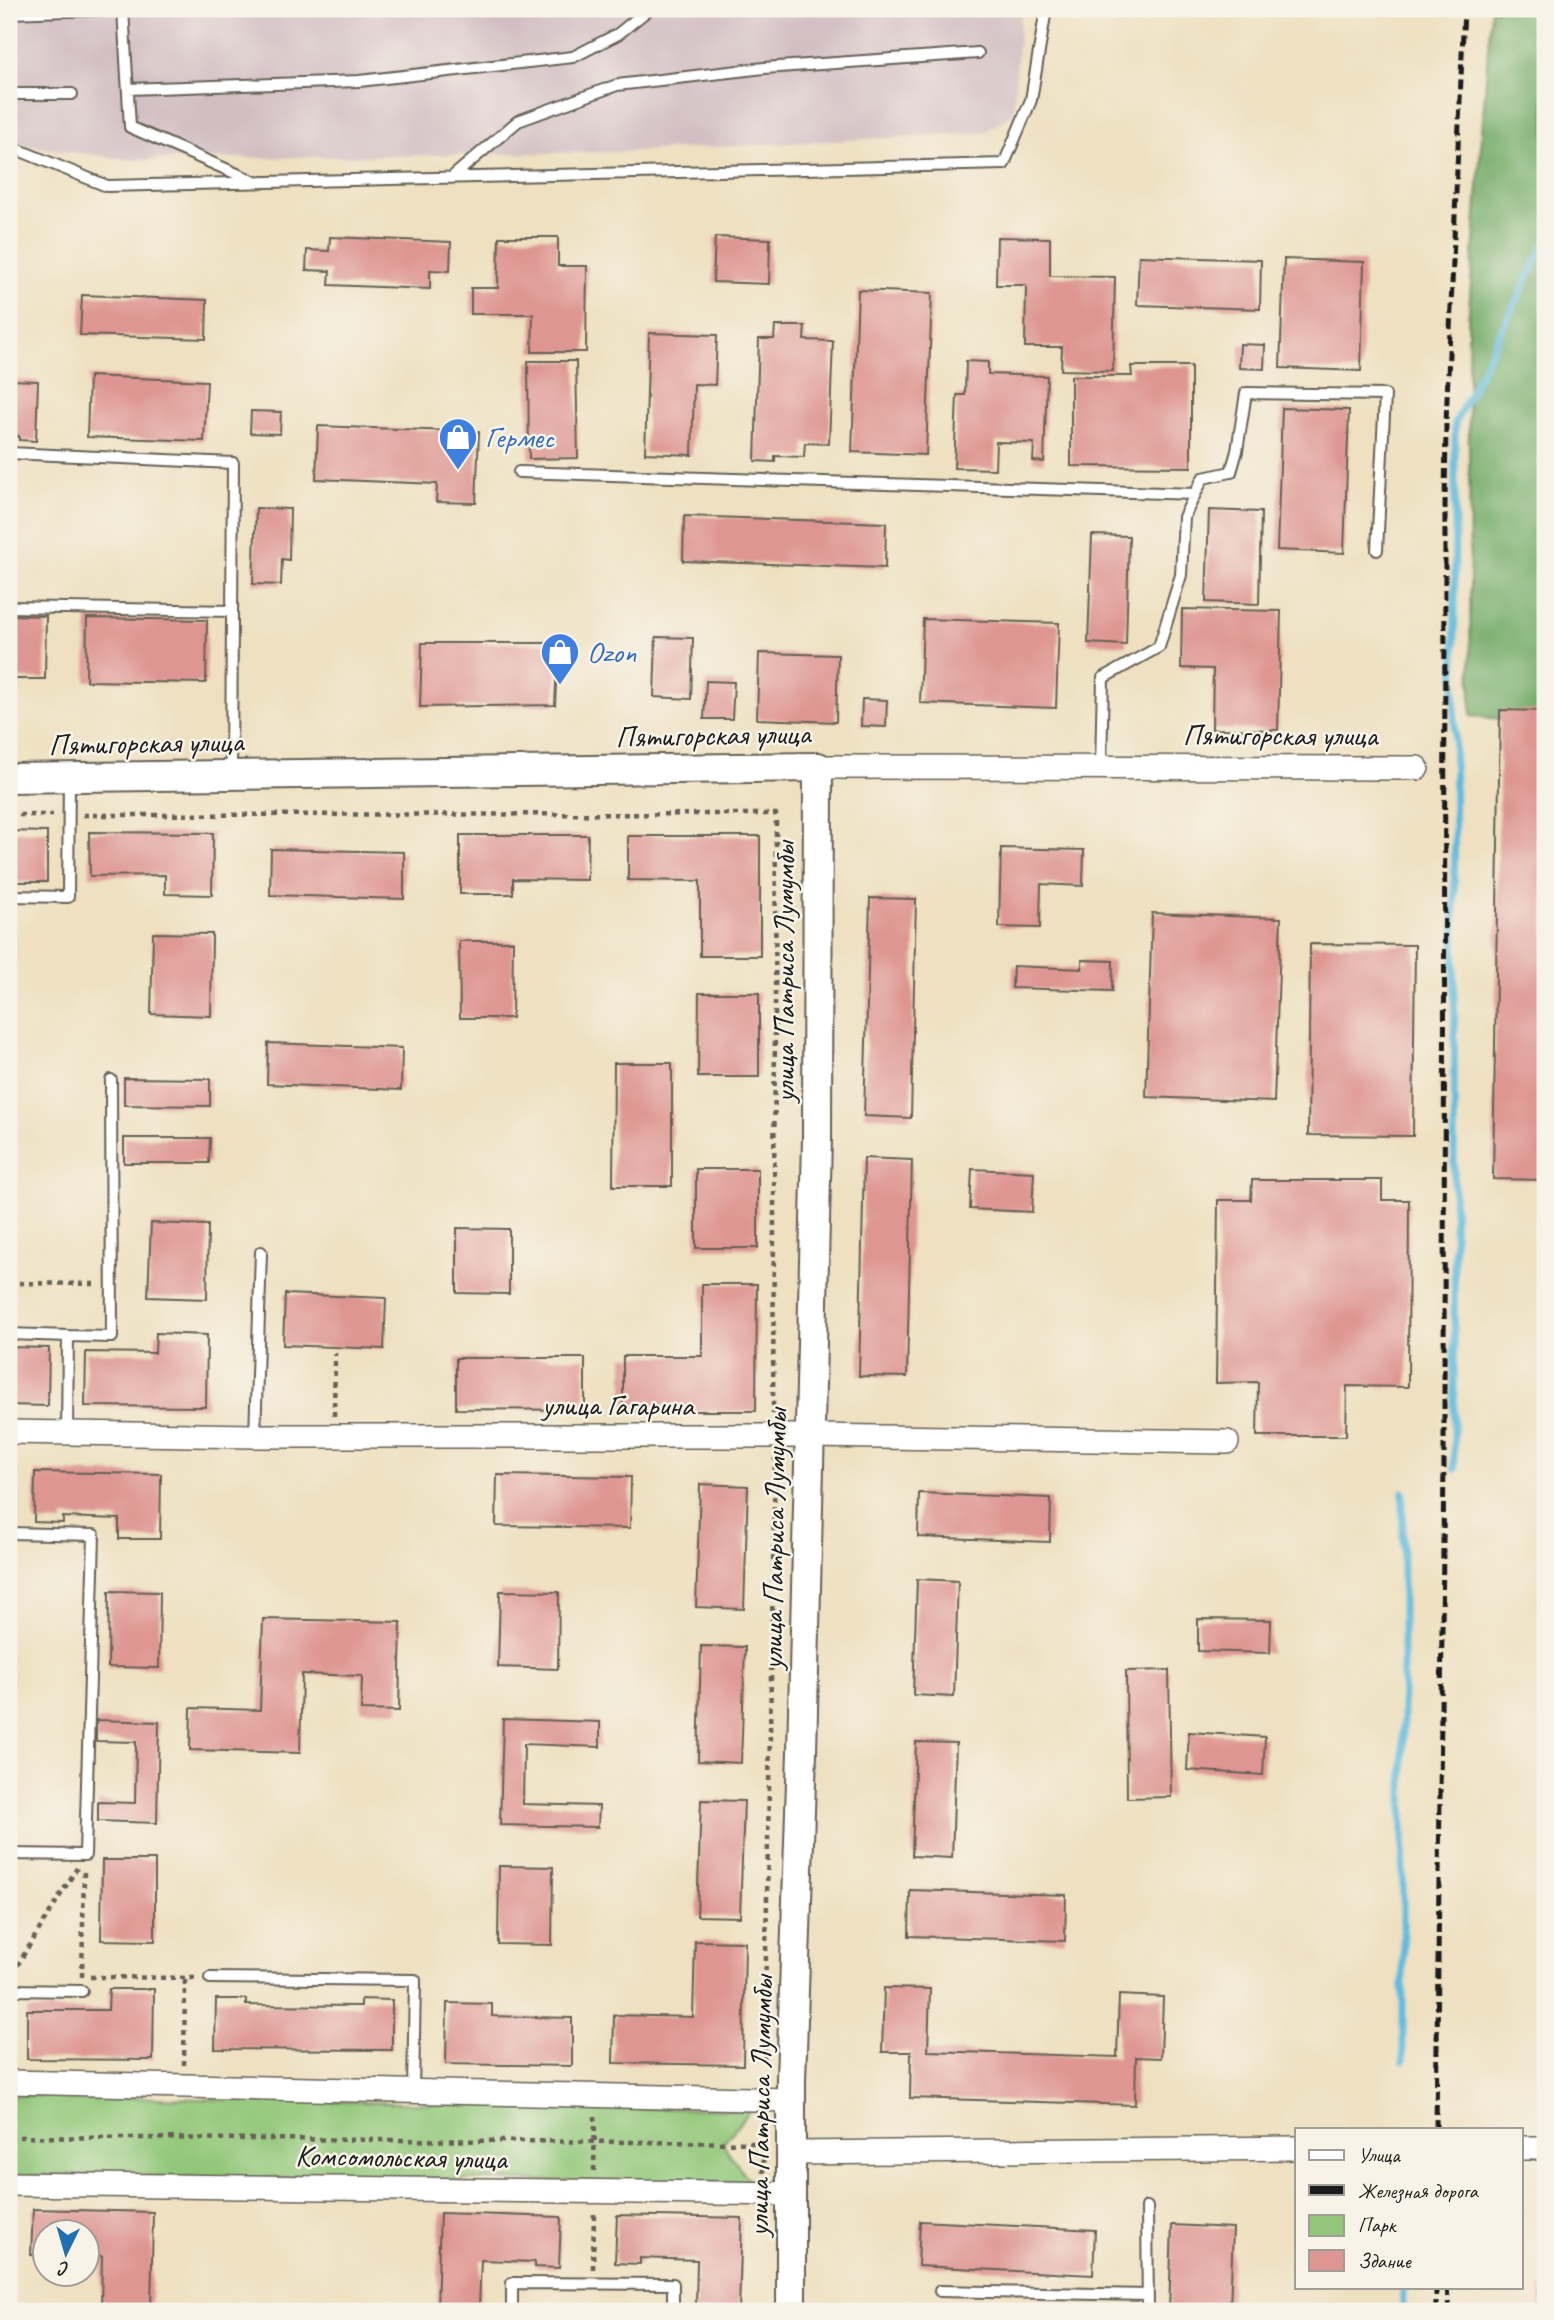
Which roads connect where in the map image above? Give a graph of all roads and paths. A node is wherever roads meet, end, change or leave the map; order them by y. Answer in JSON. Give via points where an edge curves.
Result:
{"nodes":[{"id":1,"x":123,"y":9,"type":"edge"},
{"id":2,"x":649,"y":9,"type":"edge"},
{"id":3,"x":1046,"y":9,"type":"edge"},
{"id":4,"x":9,"y":13,"type":"edge"},
{"id":5,"x":978,"y":53,"type":"dead end"},
{"id":6,"x":128,"y":89,"type":"junction"},
{"id":7,"x":72,"y":93,"type":"dead end"},
{"id":8,"x":9,"y":94,"type":"edge"},
{"id":9,"x":9,"y":146,"type":"edge"},
{"id":10,"x":450,"y":178,"type":"junction"},
{"id":11,"x":256,"y":183,"type":"junction"},
{"id":12,"x":9,"y":453,"type":"edge"},
{"id":13,"x":519,"y":472,"type":"dead end"},
{"id":14,"x":1195,"y":494,"type":"junction"},
{"id":15,"x":1377,"y":550,"type":"dead end"},
{"id":16,"x":9,"y":607,"type":"edge"},
{"id":17,"x":232,"y":611,"type":"junction"},
{"id":18,"x":818,"y":767,"type":"junction"},
{"id":19,"x":1101,"y":768,"type":"junction"},
{"id":20,"x":1417,"y":768,"type":"dead end"},
{"id":21,"x":231,"y":775,"type":"junction"},
{"id":22,"x":69,"y":777,"type":"junction"},
{"id":23,"x":9,"y":778,"type":"edge"},
{"id":24,"x":69,"y":815,"type":"junction"},
{"id":25,"x":9,"y":816,"type":"edge"},
{"id":26,"x":9,"y":896,"type":"edge"},
{"id":27,"x":111,"y":1080,"type":"dead end"},
{"id":28,"x":261,"y":1252,"type":"dead end"},
{"id":29,"x":10,"y":1283,"type":"edge"},
{"id":30,"x":112,"y":1284,"type":"junction"},
{"id":31,"x":10,"y":1334,"type":"edge"},
{"id":32,"x":68,"y":1336,"type":"junction"},
{"id":33,"x":335,"y":1353,"type":"dead end"},
{"id":34,"x":9,"y":1432,"type":"edge"},
{"id":35,"x":67,"y":1433,"type":"junction"},
{"id":36,"x":255,"y":1436,"type":"junction"},
{"id":37,"x":335,"y":1436,"type":"junction"},
{"id":38,"x":774,"y":1436,"type":"junction"},
{"id":39,"x":809,"y":1436,"type":"junction"},
{"id":40,"x":1227,"y":1441,"type":"dead end"},
{"id":41,"x":9,"y":1533,"type":"edge"},
{"id":42,"x":9,"y":1854,"type":"edge"},
{"id":43,"x":85,"y":1856,"type":"junction"},
{"id":44,"x":82,"y":1977,"type":"junction"},
{"id":45,"x":185,"y":1978,"type":"junction"},
{"id":46,"x":210,"y":1978,"type":"joint"},
{"id":47,"x":9,"y":1980,"type":"edge"},
{"id":48,"x":9,"y":1990,"type":"edge"},
{"id":49,"x":82,"y":1991,"type":"joint"},
{"id":50,"x":184,"y":2070,"type":"dead end"},
{"id":51,"x":9,"y":2082,"type":"edge"},
{"id":52,"x":413,"y":2092,"type":"junction"},
{"id":53,"x":778,"y":2100,"type":"junction"},
{"id":54,"x":9,"y":2137,"type":"edge"},
{"id":55,"x":763,"y":2143,"type":"junction"},
{"id":56,"x":1295,"y":2148,"type":"edge"},
{"id":57,"x":1522,"y":2148,"type":"edge"},
{"id":58,"x":1545,"y":2148,"type":"edge"},
{"id":59,"x":791,"y":2153,"type":"junction"},
{"id":60,"x":9,"y":2185,"type":"edge"},
{"id":61,"x":763,"y":2193,"type":"junction"},
{"id":62,"x":792,"y":2194,"type":"junction"},
{"id":63,"x":1147,"y":2207,"type":"dead end"},
{"id":64,"x":940,"y":2291,"type":"dead end"},
{"id":65,"x":1148,"y":2295,"type":"junction"},
{"id":66,"x":512,"y":2311,"type":"edge"},
{"id":67,"x":673,"y":2311,"type":"edge"},
{"id":68,"x":791,"y":2311,"type":"edge"},
{"id":69,"x":1148,"y":2311,"type":"edge"}],
"edges":[{"from":1,"to":4,"type":"lane"},
{"from":1,"to":6,"type":"lane"},
{"from":2,"to":6,"type":"lane","via":[[618,34],[573,57],[359,81]]},
{"from":3,"to":10,"type":"lane","via":[[1031,100],[1004,164]]},
{"from":5,"to":10,"type":"lane","via":[[764,68],[617,85],[518,121]]},
{"from":6,"to":11,"type":"lane","via":[[130,127]]},
{"from":7,"to":8,"type":"lane"},
{"from":9,"to":11,"type":"lane","via":[[107,186]]},
{"from":10,"to":11,"type":"lane"},
{"from":12,"to":17,"type":"lane","via":[[233,463]]},
{"from":13,"to":14,"type":"lane"},
{"from":14,"to":15,"type":"lane","via":[[1203,478],[1231,472],[1246,393],[1385,395]]},
{"from":14,"to":19,"type":"lane","via":[[1184,517],[1181,575],[1159,647],[1102,678]]},
{"from":16,"to":17,"type":"lane"},
{"from":17,"to":21,"type":"lane"},
{"from":18,"to":19,"type":"street","name":"Пятигорская улица"},
{"from":18,"to":21,"type":"street","name":"Пятигорская улица"},
{"from":18,"to":39,"type":"street","name":"улица Патриса Лумумбы","via":[[817,1139]]},
{"from":19,"to":20,"type":"street","name":"Пятигорская улица"},
{"from":21,"to":22,"type":"street","name":"Пятигорская улица"},
{"from":22,"to":23,"type":"street","name":"Пятигорская улица"},
{"from":22,"to":24,"type":"lane"},
{"from":24,"to":25,"type":"path"},
{"from":24,"to":26,"type":"lane","via":[[68,897]]},
{"from":24,"to":38,"type":"path","via":[[776,814]]},
{"from":27,"to":30,"type":"lane"},
{"from":28,"to":36,"type":"lane"},
{"from":29,"to":30,"type":"path"},
{"from":29,"to":31,"type":"path"},
{"from":30,"to":32,"type":"lane","via":[[112,1337]]},
{"from":31,"to":32,"type":"lane"},
{"from":32,"to":35,"type":"lane"},
{"from":33,"to":37,"type":"path"},
{"from":34,"to":35,"type":"street","name":"улица Гагарина"},
{"from":35,"to":36,"type":"street","name":"улица Гагарина"},
{"from":36,"to":37,"type":"street","name":"улица Гагарина"},
{"from":37,"to":38,"type":"street","name":"улица Гагарина"},
{"from":38,"to":39,"type":"street","name":"улица Гагарина"},
{"from":38,"to":53,"type":"path"},
{"from":39,"to":40,"type":"street","name":"улица Гагарина"},
{"from":39,"to":53,"type":"street","name":"улица Патриса Лумумбы"},
{"from":41,"to":43,"type":"lane","via":[[94,1535]]},
{"from":42,"to":43,"type":"lane"},
{"from":43,"to":44,"type":"path"},
{"from":43,"to":47,"type":"path"},
{"from":44,"to":45,"type":"path"},
{"from":44,"to":49,"type":"path"},
{"from":45,"to":46,"type":"path"},
{"from":45,"to":50,"type":"path"},
{"from":46,"to":52,"type":"lane","via":[[415,1980]]},
{"from":48,"to":49,"type":"lane"},
{"from":51,"to":52,"type":"street"},
{"from":52,"to":53,"type":"street"},
{"from":53,"to":55,"type":"path"},
{"from":53,"to":59,"type":"street","name":"улица Патриса Лумумбы"},
{"from":54,"to":55,"type":"path"},
{"from":55,"to":61,"type":"path"},
{"from":56,"to":59,"type":"street"},
{"from":57,"to":58,"type":"street"},
{"from":59,"to":62,"type":"street","name":"улица Патриса Лумумбы"},
{"from":60,"to":61,"type":"street","name":"Комсомольская улица"},
{"from":61,"to":62,"type":"street","name":"Комсомольская улица"},
{"from":62,"to":68,"type":"street","name":"улица Патриса Лумумбы"},
{"from":63,"to":65,"type":"lane"},
{"from":64,"to":65,"type":"lane"},
{"from":65,"to":69,"type":"lane"},
{"from":66,"to":67,"type":"lane","via":[[512,2283],[673,2284]]}]}
